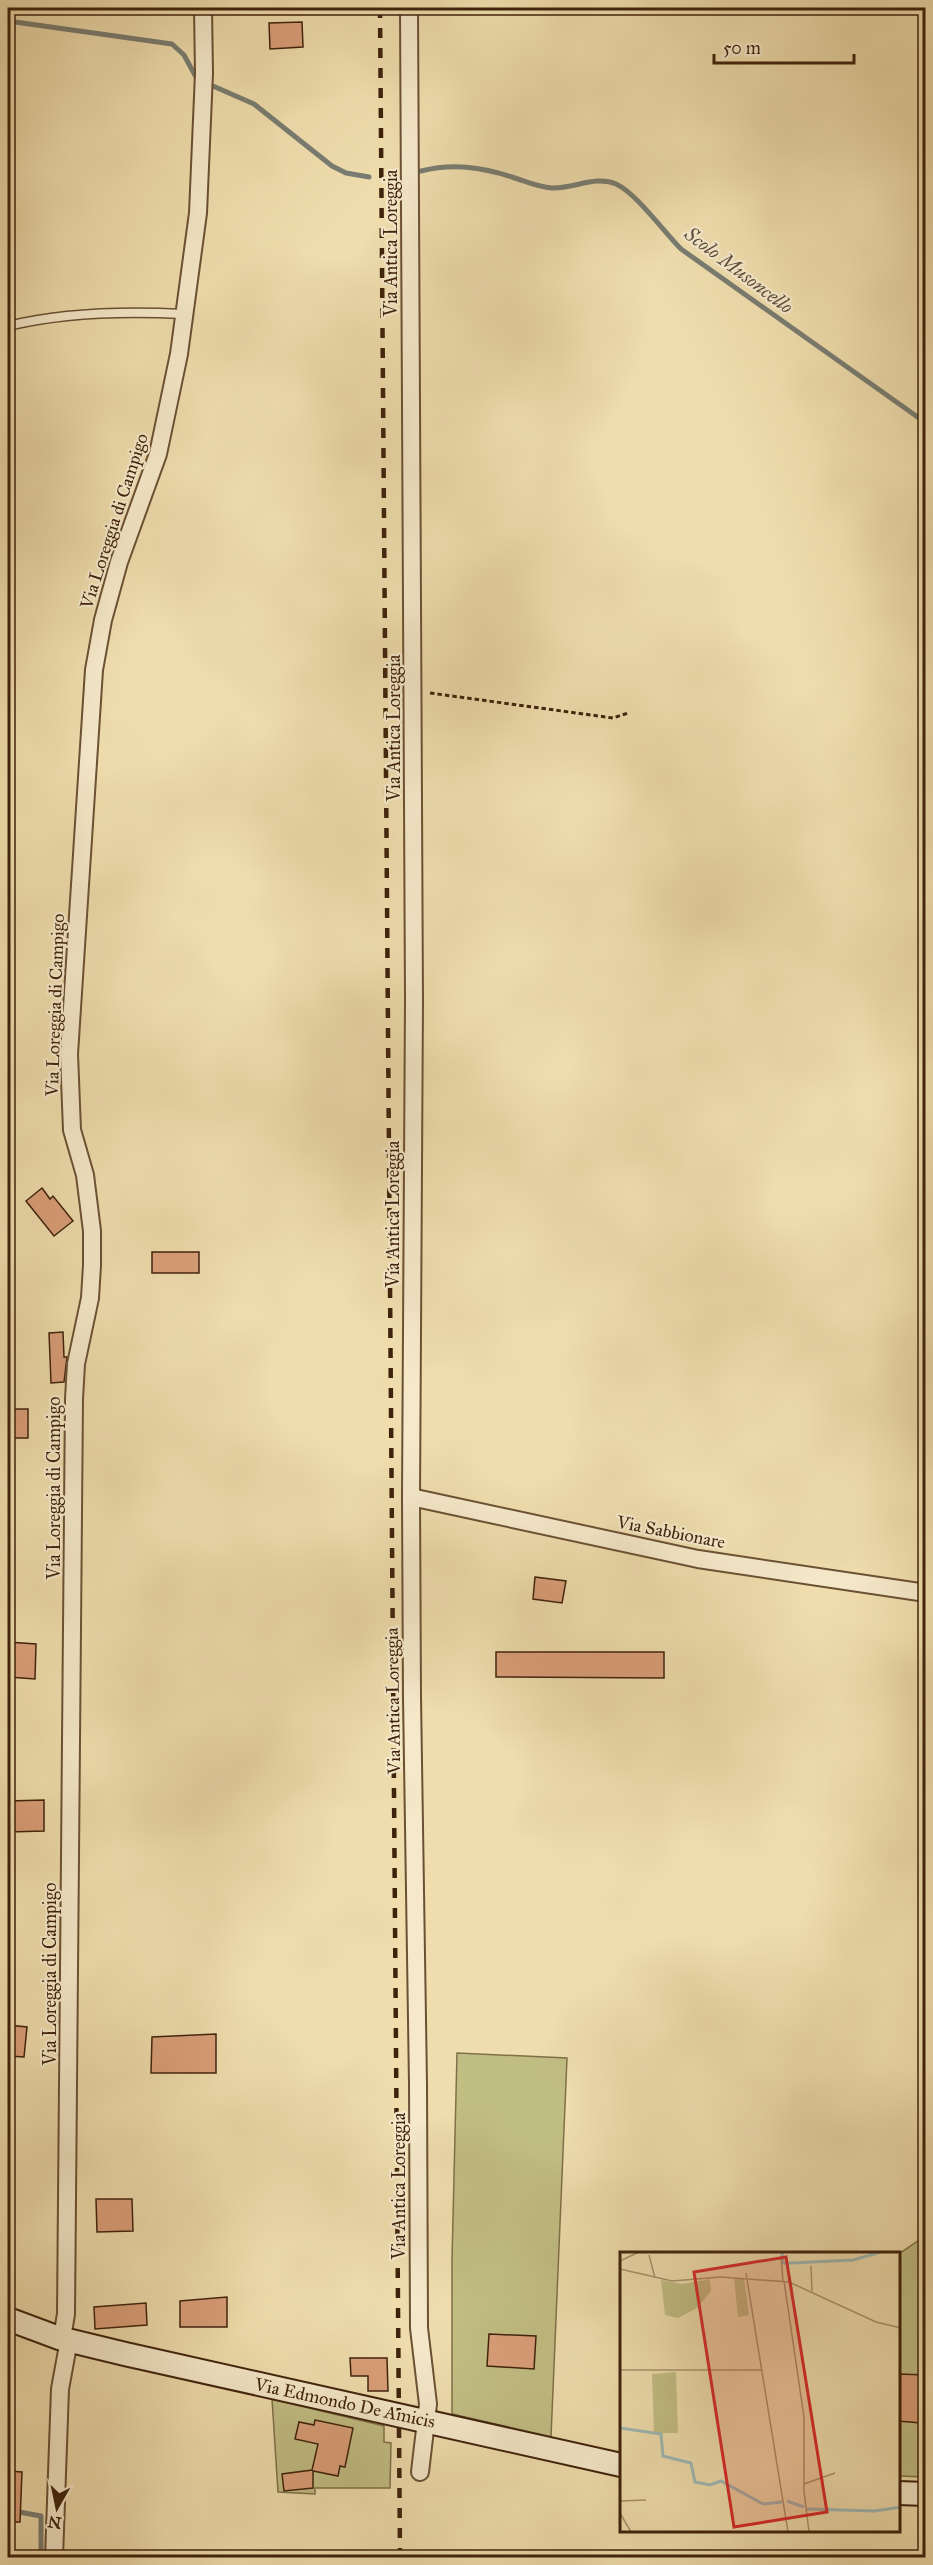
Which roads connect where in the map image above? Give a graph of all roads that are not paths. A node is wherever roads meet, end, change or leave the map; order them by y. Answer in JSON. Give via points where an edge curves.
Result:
{"nodes":[{"id":1,"x":203,"y":8,"type":"edge"},
{"id":2,"x":409,"y":8,"type":"edge"},
{"id":3,"x":183,"y":314,"type":"junction"},
{"id":4,"x":8,"y":326,"type":"edge"},
{"id":5,"x":411,"y":1497,"type":"junction"},
{"id":6,"x":926,"y":1593,"type":"edge"},
{"id":7,"x":8,"y":2319,"type":"edge"},
{"id":8,"x":66,"y":2339,"type":"junction"},
{"id":9,"x":426,"y":2421,"type":"junction"},
{"id":10,"x":620,"y":2465,"type":"edge"},
{"id":11,"x":420,"y":2472,"type":"dead end"},
{"id":12,"x":900,"y":2493,"type":"edge"},
{"id":13,"x":926,"y":2494,"type":"edge"},
{"id":14,"x":54,"y":2558,"type":"edge"}],
"edges":[{"from":1,"to":3,"type":"street","name":"Via Loreggia di Campigo","via":[[198,213]]},
{"from":2,"to":5,"type":"street","name":"Via Antica Loreggia","via":[[414,694]]},
{"from":3,"to":4,"type":"lane","via":[[127,311]]},
{"from":3,"to":8,"type":"street","name":"Via Loreggia di Campigo","via":[[158,454],[119,562],[98,641],[73,970],[70,1104],[72,1130],[85,1175],[92,1265],[74,1399]]},
{"from":5,"to":6,"type":"street","name":"Via Sabbionare","via":[[698,1559]]},
{"from":5,"to":9,"type":"street","name":"Via Antica Loreggia","via":[[418,2328],[428,2404]]},
{"from":7,"to":8,"type":"street","name":"Via Edmondo De Amicis"},
{"from":8,"to":9,"type":"street","name":"Via Edmondo De Amicis"},
{"from":8,"to":14,"type":"street","name":"Via Loreggia di Campigo","via":[[60,2389]]},
{"from":9,"to":10,"type":"street","name":"Via Edmondo De Amicis"},
{"from":9,"to":11,"type":"street","name":"Via Antica Loreggia"},
{"from":12,"to":13,"type":"street"}]}
